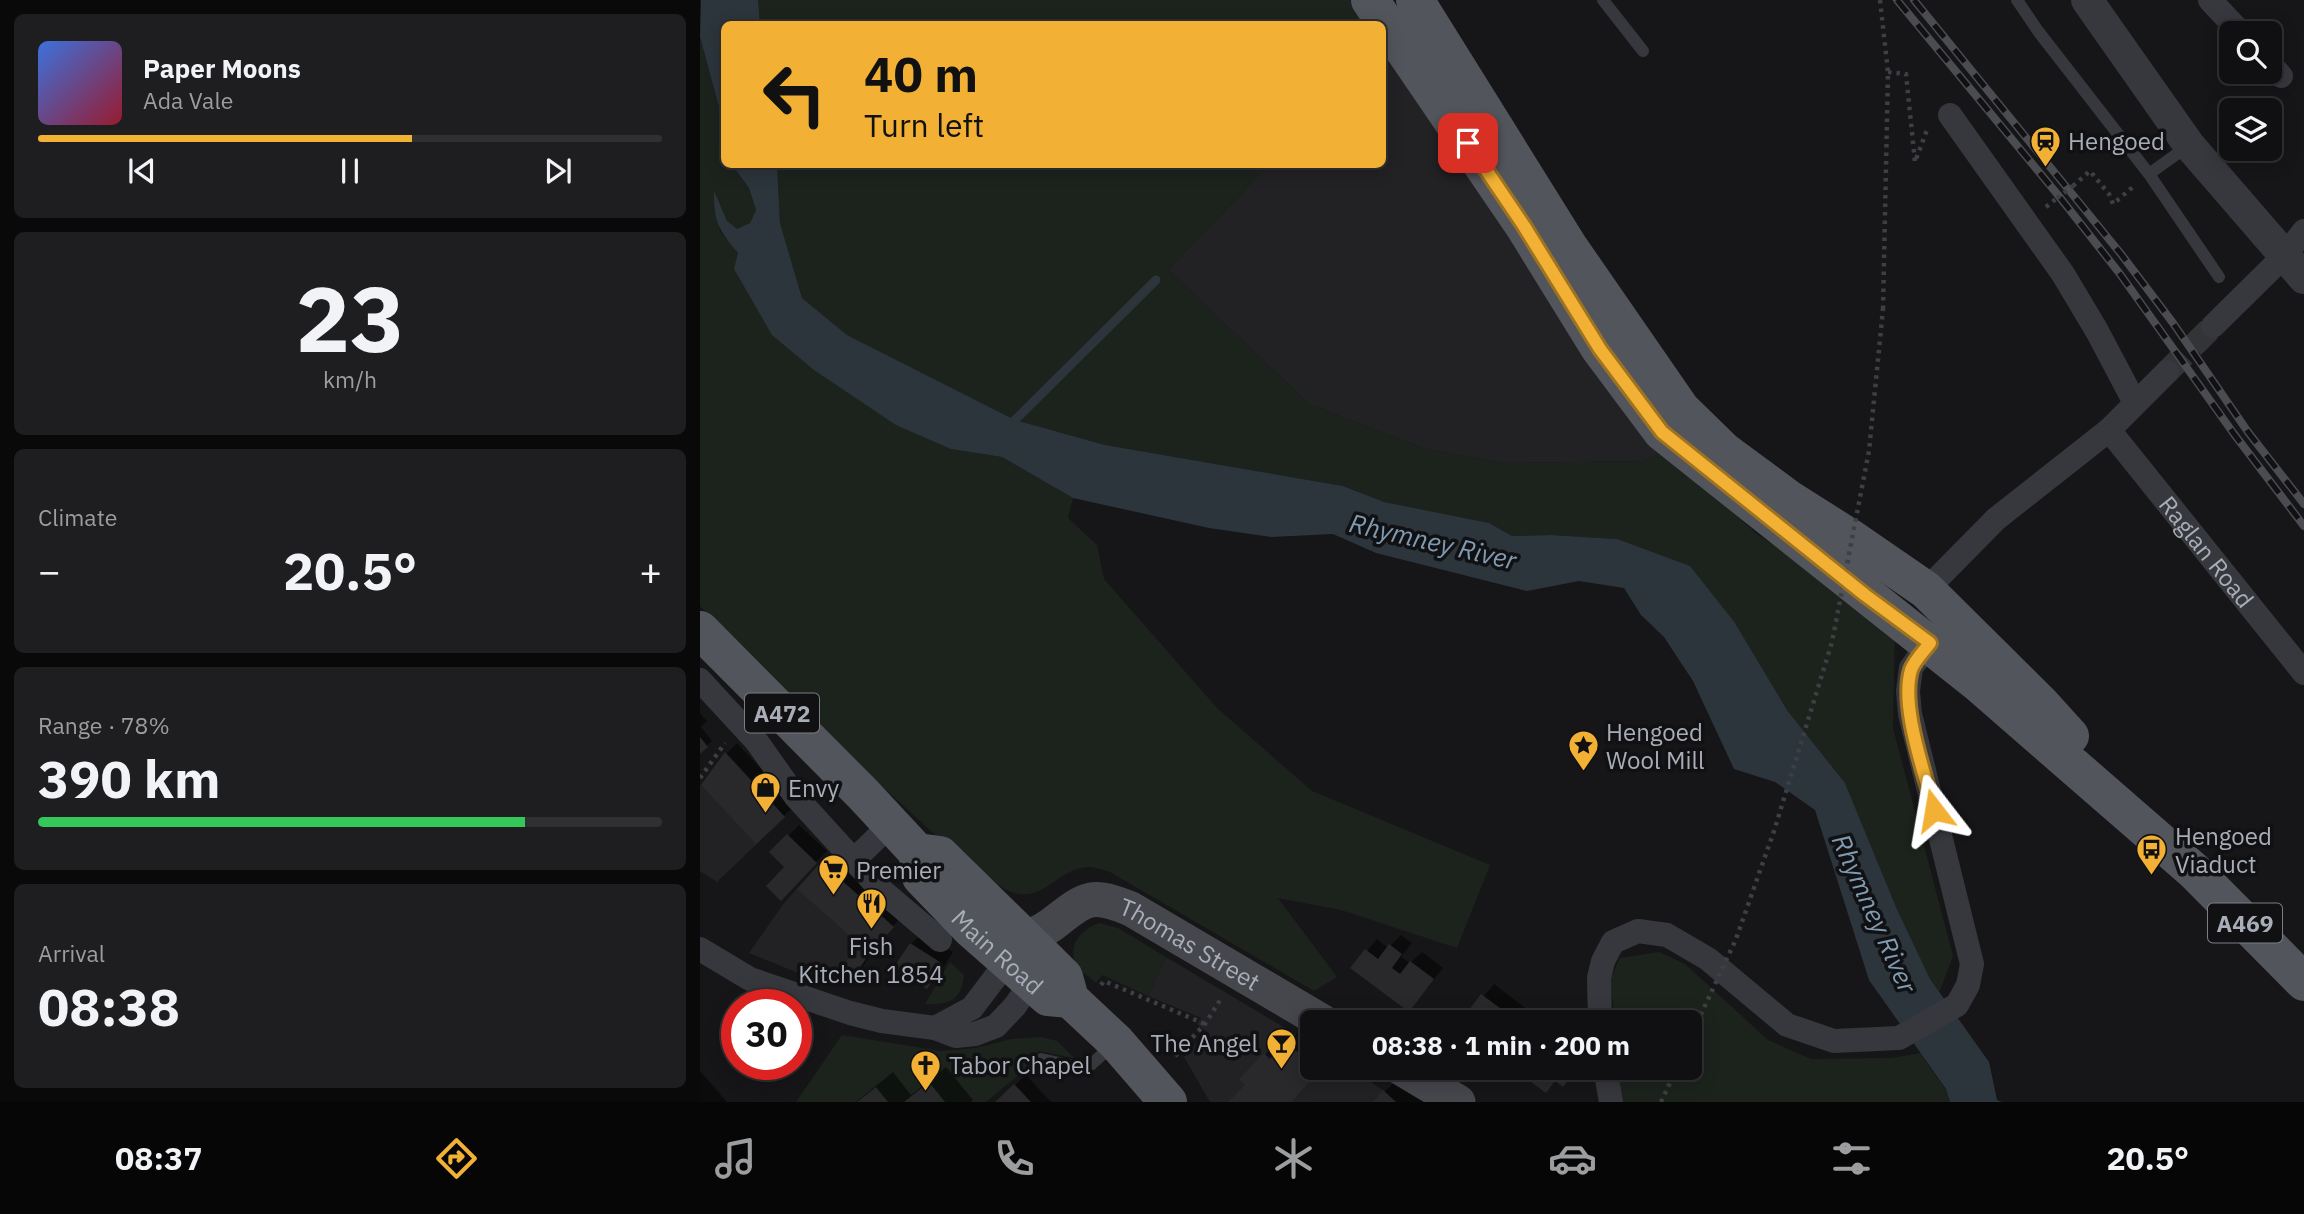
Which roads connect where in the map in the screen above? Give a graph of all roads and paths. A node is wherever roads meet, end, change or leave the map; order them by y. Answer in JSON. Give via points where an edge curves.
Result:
{"nodes":[{"id":1,"x":1370,"y":0,"type":"edge"},
{"id":2,"x":1415,"y":0,"type":"edge"},
{"id":3,"x":1602,"y":0,"type":"edge"},
{"id":4,"x":1880,"y":0,"type":"edge"},
{"id":5,"x":2017,"y":0,"type":"edge"},
{"id":6,"x":2210,"y":0,"type":"edge"},
{"id":7,"x":2094,"y":2,"type":"edge"},
{"id":8,"x":1384,"y":21,"type":"edge"},
{"id":9,"x":2230,"y":21,"type":"edge"},
{"id":10,"x":1386,"y":23,"type":"edge"},
{"id":11,"x":1643,"y":51,"type":"dead end"},
{"id":12,"x":1888,"y":72,"type":"junction"},
{"id":13,"x":1950,"y":115,"type":"joint"},
{"id":14,"x":2189,"y":145,"type":"junction"},
{"id":15,"x":2149,"y":174,"type":"junction"},
{"id":16,"x":2057,"y":198,"type":"dead end"},
{"id":17,"x":2298,"y":255,"type":"edge"},
{"id":18,"x":2219,"y":277,"type":"dead end"},
{"id":19,"x":2213,"y":326,"type":"tunnel mouth"},
{"id":20,"x":2167,"y":372,"type":"tunnel mouth"},
{"id":21,"x":2135,"y":403,"type":"junction"},
{"id":22,"x":2109,"y":430,"type":"junction"},
{"id":23,"x":1926,"y":590,"type":"junction"},
{"id":24,"x":700,"y":630,"type":"edge"},
{"id":25,"x":1930,"y":643,"type":"junction"},
{"id":26,"x":2304,"y":673,"type":"edge"},
{"id":27,"x":700,"y":680,"type":"edge"},
{"id":28,"x":743,"y":725,"type":"junction"},
{"id":29,"x":700,"y":778,"type":"edge"},
{"id":30,"x":891,"y":824,"type":"junction"},
{"id":31,"x":854,"y":860,"type":"junction"},
{"id":32,"x":2185,"y":865,"type":"junction"},
{"id":33,"x":940,"y":940,"type":"dead end"},
{"id":34,"x":700,"y":949,"type":"edge"},
{"id":35,"x":1033,"y":953,"type":"junction"},
{"id":36,"x":2304,"y":982,"type":"edge"},
{"id":37,"x":1227,"y":988,"type":"dead end"},
{"id":38,"x":1084,"y":994,"type":"junction"},
{"id":39,"x":1303,"y":1010,"type":"edge"},
{"id":40,"x":1600,"y":1010,"type":"edge"},
{"id":41,"x":1702,"y":1012,"type":"edge"},
{"id":42,"x":1205,"y":1024,"type":"junction"},
{"id":43,"x":935,"y":1028,"type":"junction"},
{"id":44,"x":1116,"y":1042,"type":"junction"},
{"id":45,"x":1175,"y":1056,"type":"dead end"},
{"id":46,"x":1041,"y":1059,"type":"dead end"},
{"id":47,"x":1421,"y":1080,"type":"edge"},
{"id":48,"x":1607,"y":1080,"type":"edge"},
{"id":49,"x":1671,"y":1080,"type":"edge"},
{"id":50,"x":1168,"y":1102,"type":"edge"},
{"id":51,"x":1458,"y":1102,"type":"edge"},
{"id":52,"x":1611,"y":1102,"type":"edge"},
{"id":53,"x":1661,"y":1102,"type":"edge"}],
"edges":[{"from":1,"to":8,"type":"main road","number":"A469"},
{"from":2,"to":23,"type":"main road","number":"A469","via":[[1569,247],[1681,409],[1724,451],[1778,491]]},
{"from":3,"to":11,"type":"lane"},
{"from":4,"to":12,"type":"path"},
{"from":5,"to":15,"type":"lane"},
{"from":6,"to":9,"type":"street"},
{"from":7,"to":14,"type":"street"},
{"from":10,"to":25,"type":"main road","number":"A469","via":[[1524,226],[1600,349],[1662,432]]},
{"from":12,"to":13,"type":"path","via":[[1906,74],[1915,162],[1935,110]]},
{"from":12,"to":41,"type":"path","bridge":true,"via":[[1883,309],[1869,451],[1832,642],[1741,927]]},
{"from":13,"to":21,"type":"street","via":[[2063,274]]},
{"from":14,"to":15,"type":"lane"},
{"from":14,"to":17,"type":"street"},
{"from":15,"to":16,"type":"path","bridge":true,"via":[[2113,204],[2090,171]]},
{"from":15,"to":18,"type":"lane"},
{"from":17,"to":19,"type":"street"},
{"from":20,"to":21,"type":"street"},
{"from":21,"to":22,"type":"street"},
{"from":22,"to":23,"type":"street","via":[[1996,519]]},
{"from":22,"to":26,"type":"street","name":"Raglan Road"},
{"from":23,"to":32,"type":"main road","number":"A469","via":[[2041,704]]},
{"from":24,"to":30,"type":"main road","name":"Main Road","number":"A472"},
{"from":25,"to":32,"type":"main road","number":"A469"},
{"from":25,"to":40,"type":"street","via":[[1911,668],[1908,691],[1972,964],[1957,1005],[1899,1038],[1834,1041],[1787,1026],[1708,959],[1667,935],[1638,931],[1613,942],[1603,961]]},
{"from":27,"to":28,"type":"street","name":"Main Road"},
{"from":28,"to":29,"type":"path","via":[[721,746]]},
{"from":28,"to":31,"type":"street","name":"Main Road","via":[[796,797]]},
{"from":30,"to":31,"type":"street"},
{"from":30,"to":35,"type":"main road","name":"Main Road","number":"A472","via":[[917,852],[940,855]]},
{"from":31,"to":33,"type":"street","name":"Main Road","via":[[880,889]]},
{"from":32,"to":36,"type":"main road","number":"A469"},
{"from":34,"to":43,"type":"street","via":[[750,979],[850,1013]]},
{"from":35,"to":38,"type":"main road","name":"Main Road","number":"A472"},
{"from":35,"to":39,"type":"main road","name":"Thomas Street","via":[[1076,905],[1091,899],[1108,900]]},
{"from":35,"to":43,"type":"street","via":[[972,1007]]},
{"from":35,"to":43,"type":"street","via":[[1015,1006],[996,1026],[956,1037]]},
{"from":37,"to":42,"type":"path"},
{"from":38,"to":42,"type":"path","via":[[1104,981]]},
{"from":38,"to":44,"type":"main road","name":"Main Road","number":"A472"},
{"from":42,"to":45,"type":"path"},
{"from":44,"to":46,"type":"lane","via":[[1086,1069]]},
{"from":44,"to":50,"type":"main road","name":"Main Road","number":"A472"},
{"from":47,"to":51,"type":"main road"},
{"from":48,"to":52,"type":"street"},
{"from":49,"to":53,"type":"path"}]}
